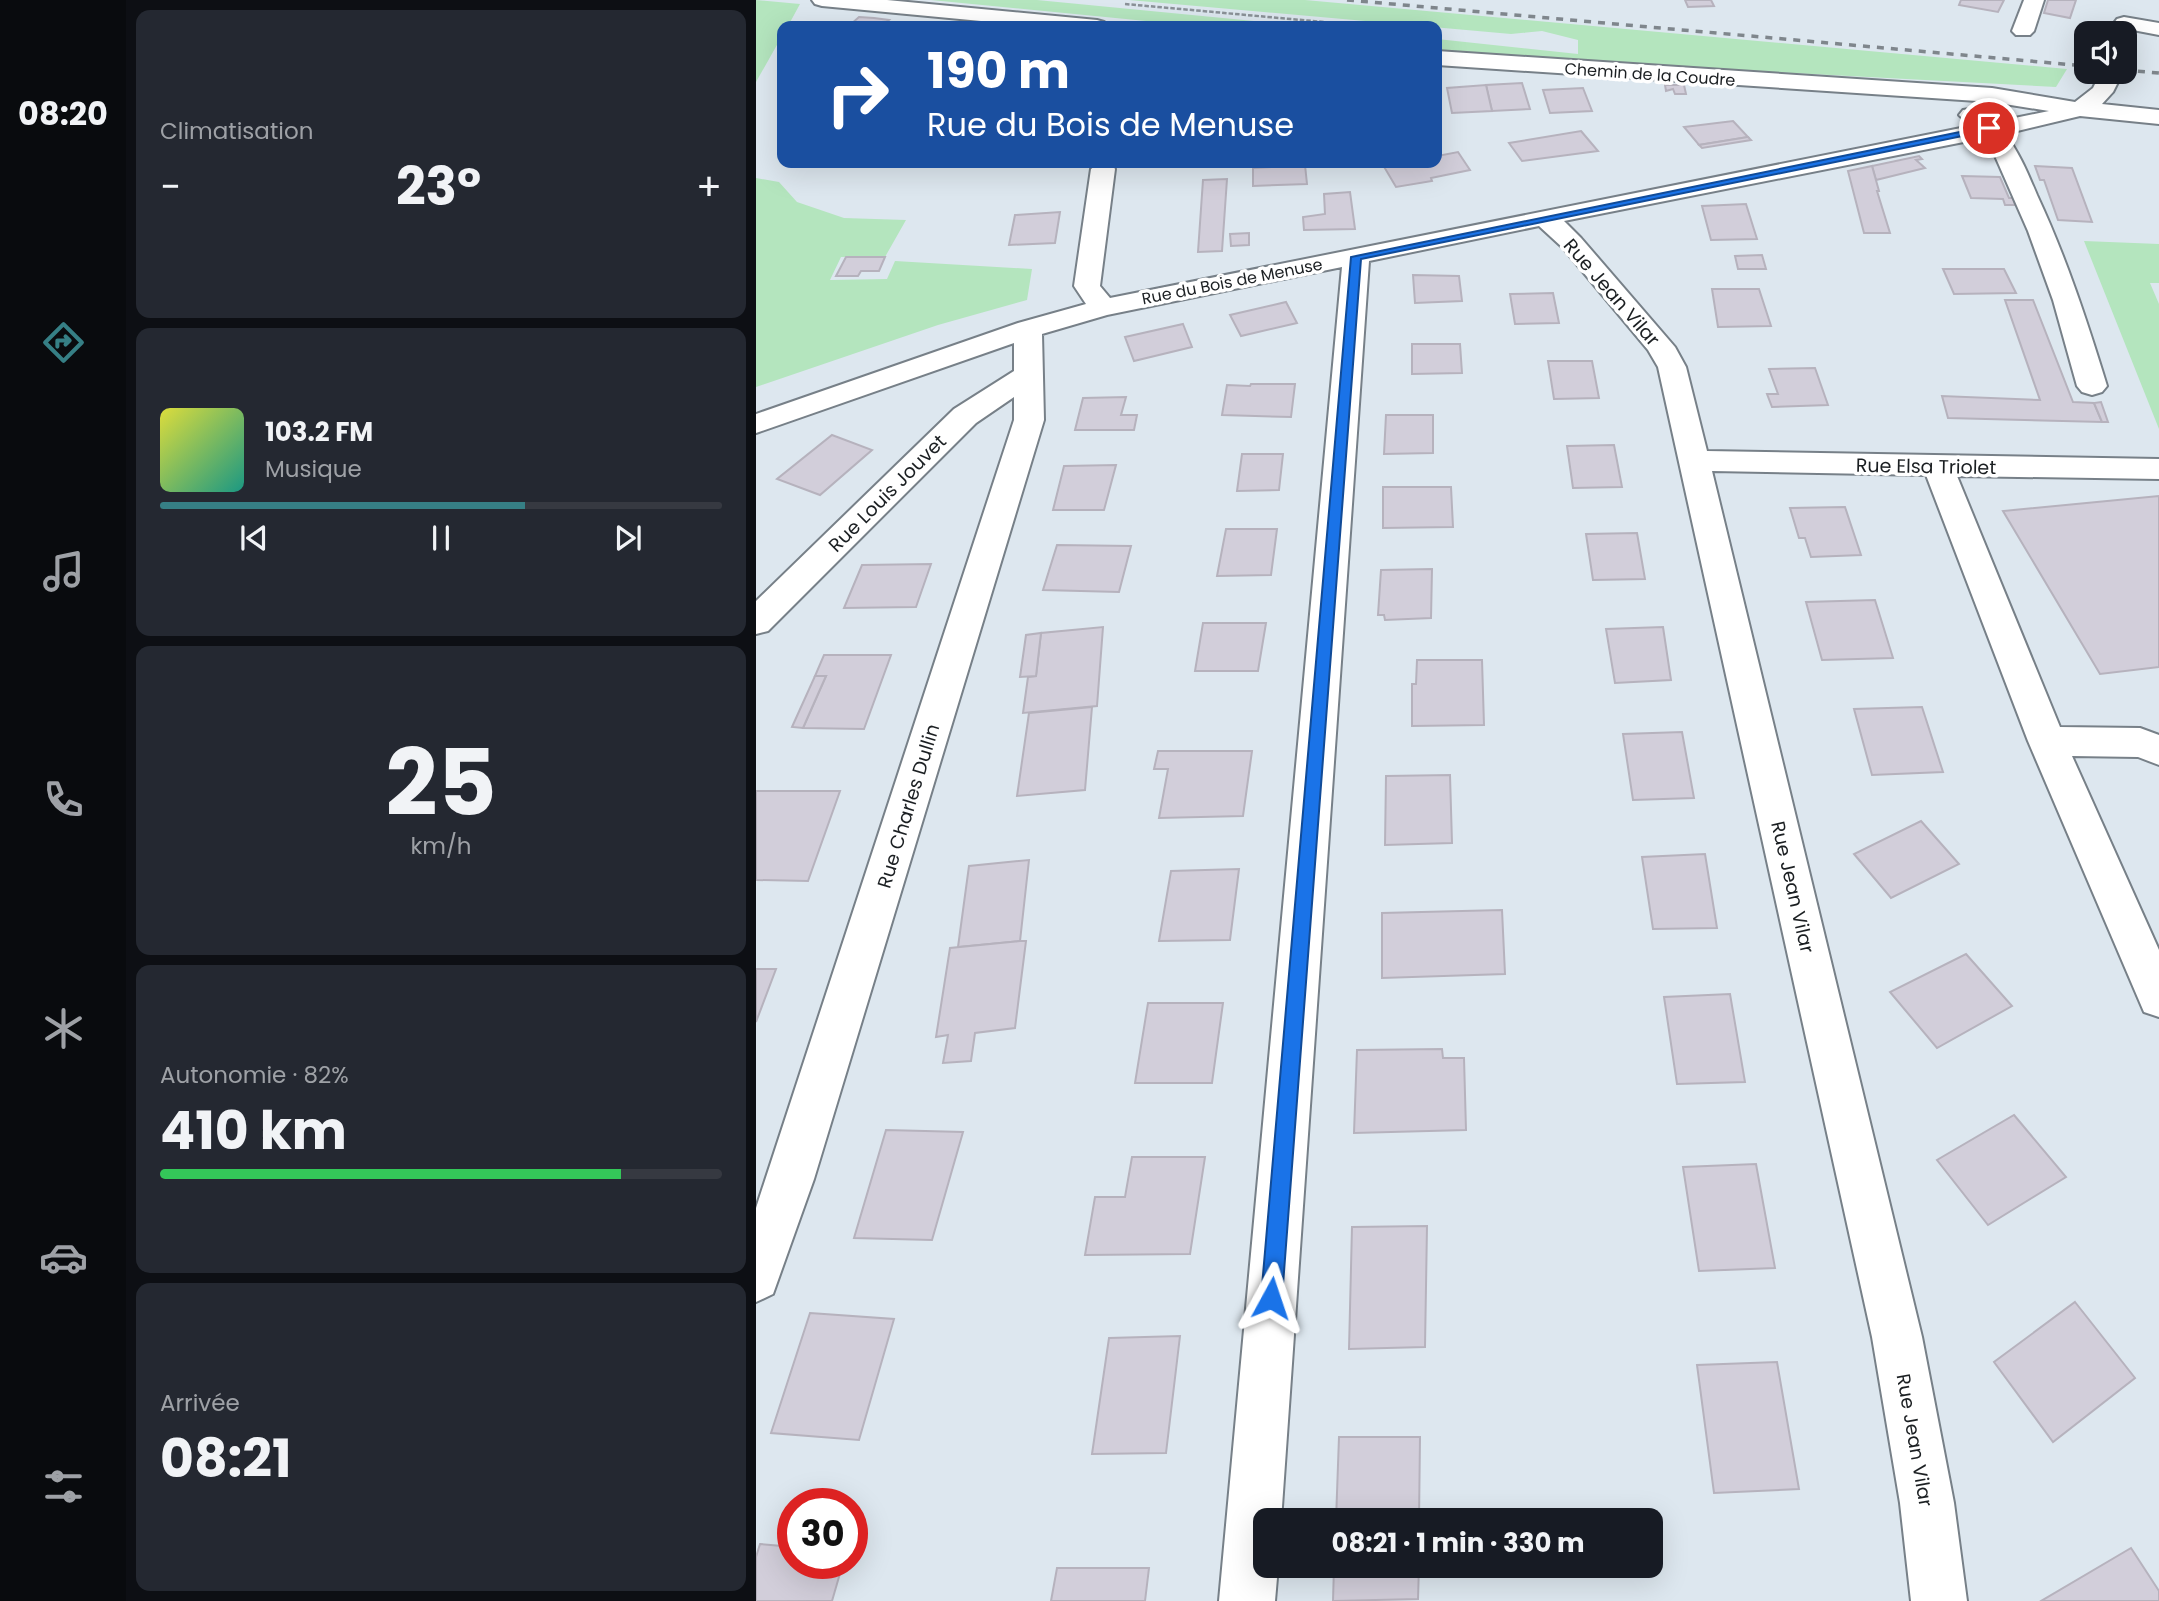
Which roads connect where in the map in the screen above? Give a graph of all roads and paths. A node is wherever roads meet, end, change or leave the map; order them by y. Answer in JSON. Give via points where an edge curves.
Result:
{"nodes":[{"id":1,"x":822,"y":0,"type":"edge"},
{"id":2,"x":2034,"y":0,"type":"edge"},
{"id":3,"x":2130,"y":0,"type":"edge"},
{"id":4,"x":1123,"y":4,"type":"dead end"},
{"id":5,"x":1044,"y":21,"type":"edge"},
{"id":6,"x":1312,"y":21,"type":"edge"},
{"id":7,"x":2125,"y":21,"type":"edge"},
{"id":8,"x":2137,"y":28,"type":"edge"},
{"id":9,"x":2159,"y":29,"type":"edge"},
{"id":10,"x":2023,"y":31,"type":"dead end"},
{"id":11,"x":1442,"y":58,"type":"edge"},
{"id":12,"x":2108,"y":84,"type":"edge"},
{"id":13,"x":1864,"y":88,"type":"junction"},
{"id":14,"x":1941,"y":92,"type":"junction"},
{"id":15,"x":2078,"y":109,"type":"junction"},
{"id":16,"x":2159,"y":117,"type":"edge"},
{"id":17,"x":1989,"y":128,"type":"junction"},
{"id":18,"x":1946,"y":137,"type":"junction"},
{"id":19,"x":1103,"y":169,"type":"dead end"},
{"id":20,"x":1545,"y":218,"type":"junction"},
{"id":21,"x":1356,"y":257,"type":"junction"},
{"id":22,"x":1103,"y":307,"type":"junction"},
{"id":23,"x":1028,"y":329,"type":"junction"},
{"id":24,"x":1027,"y":374,"type":"junction"},
{"id":25,"x":2092,"y":386,"type":"dead end"},
{"id":26,"x":756,"y":424,"type":"edge"},
{"id":27,"x":1694,"y":461,"type":"junction"},
{"id":28,"x":1938,"y":466,"type":"junction"},
{"id":29,"x":2159,"y":469,"type":"edge"},
{"id":30,"x":756,"y":622,"type":"edge"},
{"id":31,"x":2047,"y":741,"type":"junction"},
{"id":32,"x":2159,"y":750,"type":"edge"},
{"id":33,"x":2159,"y":998,"type":"edge"},
{"id":34,"x":756,"y":1277,"type":"edge"},
{"id":35,"x":1247,"y":1601,"type":"edge"},
{"id":36,"x":1940,"y":1601,"type":"edge"}],
"edges":[{"from":1,"to":5,"type":"street"},
{"from":2,"to":10,"type":"street"},
{"from":3,"to":7,"type":"street"},
{"from":4,"to":6,"type":"path"},
{"from":8,"to":9,"type":"street"},
{"from":11,"to":13,"type":"street","name":"Chemin de la Coudre"},
{"from":12,"to":15,"type":"street","name":"Rue du Bois de Menuse","via":[[2097,99]]},
{"from":13,"to":14,"type":"street","name":"Chemin de la Coudre"},
{"from":13,"to":18,"type":"street","via":[[1921,115]]},
{"from":14,"to":15,"type":"street","name":"Chemin de la Coudre"},
{"from":14,"to":17,"type":"street"},
{"from":15,"to":16,"type":"street","name":"Chemin de la Coudre"},
{"from":15,"to":17,"type":"street","name":"Rue du Bois de Menuse"},
{"from":17,"to":18,"type":"street","name":"Rue du Bois de Menuse"},
{"from":17,"to":25,"type":"street","via":[[2004,148],[2041,231]]},
{"from":18,"to":20,"type":"street","name":"Rue du Bois de Menuse"},
{"from":19,"to":22,"type":"street","via":[[1087,286]]},
{"from":20,"to":21,"type":"street","name":"Rue du Bois de Menuse"},
{"from":20,"to":27,"type":"street","name":"Rue Jean Vilar","via":[[1661,347],[1672,367]]},
{"from":21,"to":22,"type":"street","name":"Rue du Bois de Menuse"},
{"from":21,"to":35,"type":"street"},
{"from":22,"to":23,"type":"street","name":"Rue du Bois de Menuse"},
{"from":23,"to":24,"type":"street","name":"Rue Charles Dullin"},
{"from":23,"to":26,"type":"street","name":"Rue du Bois de Menuse"},
{"from":24,"to":30,"type":"street","name":"Rue Louis Jouvet","via":[[965,416]]},
{"from":24,"to":34,"type":"street","name":"Rue Charles Dullin","via":[[1028,420]]},
{"from":27,"to":28,"type":"street","name":"Rue Elsa Triolet"},
{"from":27,"to":36,"type":"street","name":"Rue Jean Vilar","via":[[1897,1337]]},
{"from":28,"to":29,"type":"street","name":"Rue Elsa Triolet"},
{"from":28,"to":31,"type":"street"},
{"from":31,"to":32,"type":"street","via":[[2140,743]]},
{"from":31,"to":33,"type":"street"}]}
